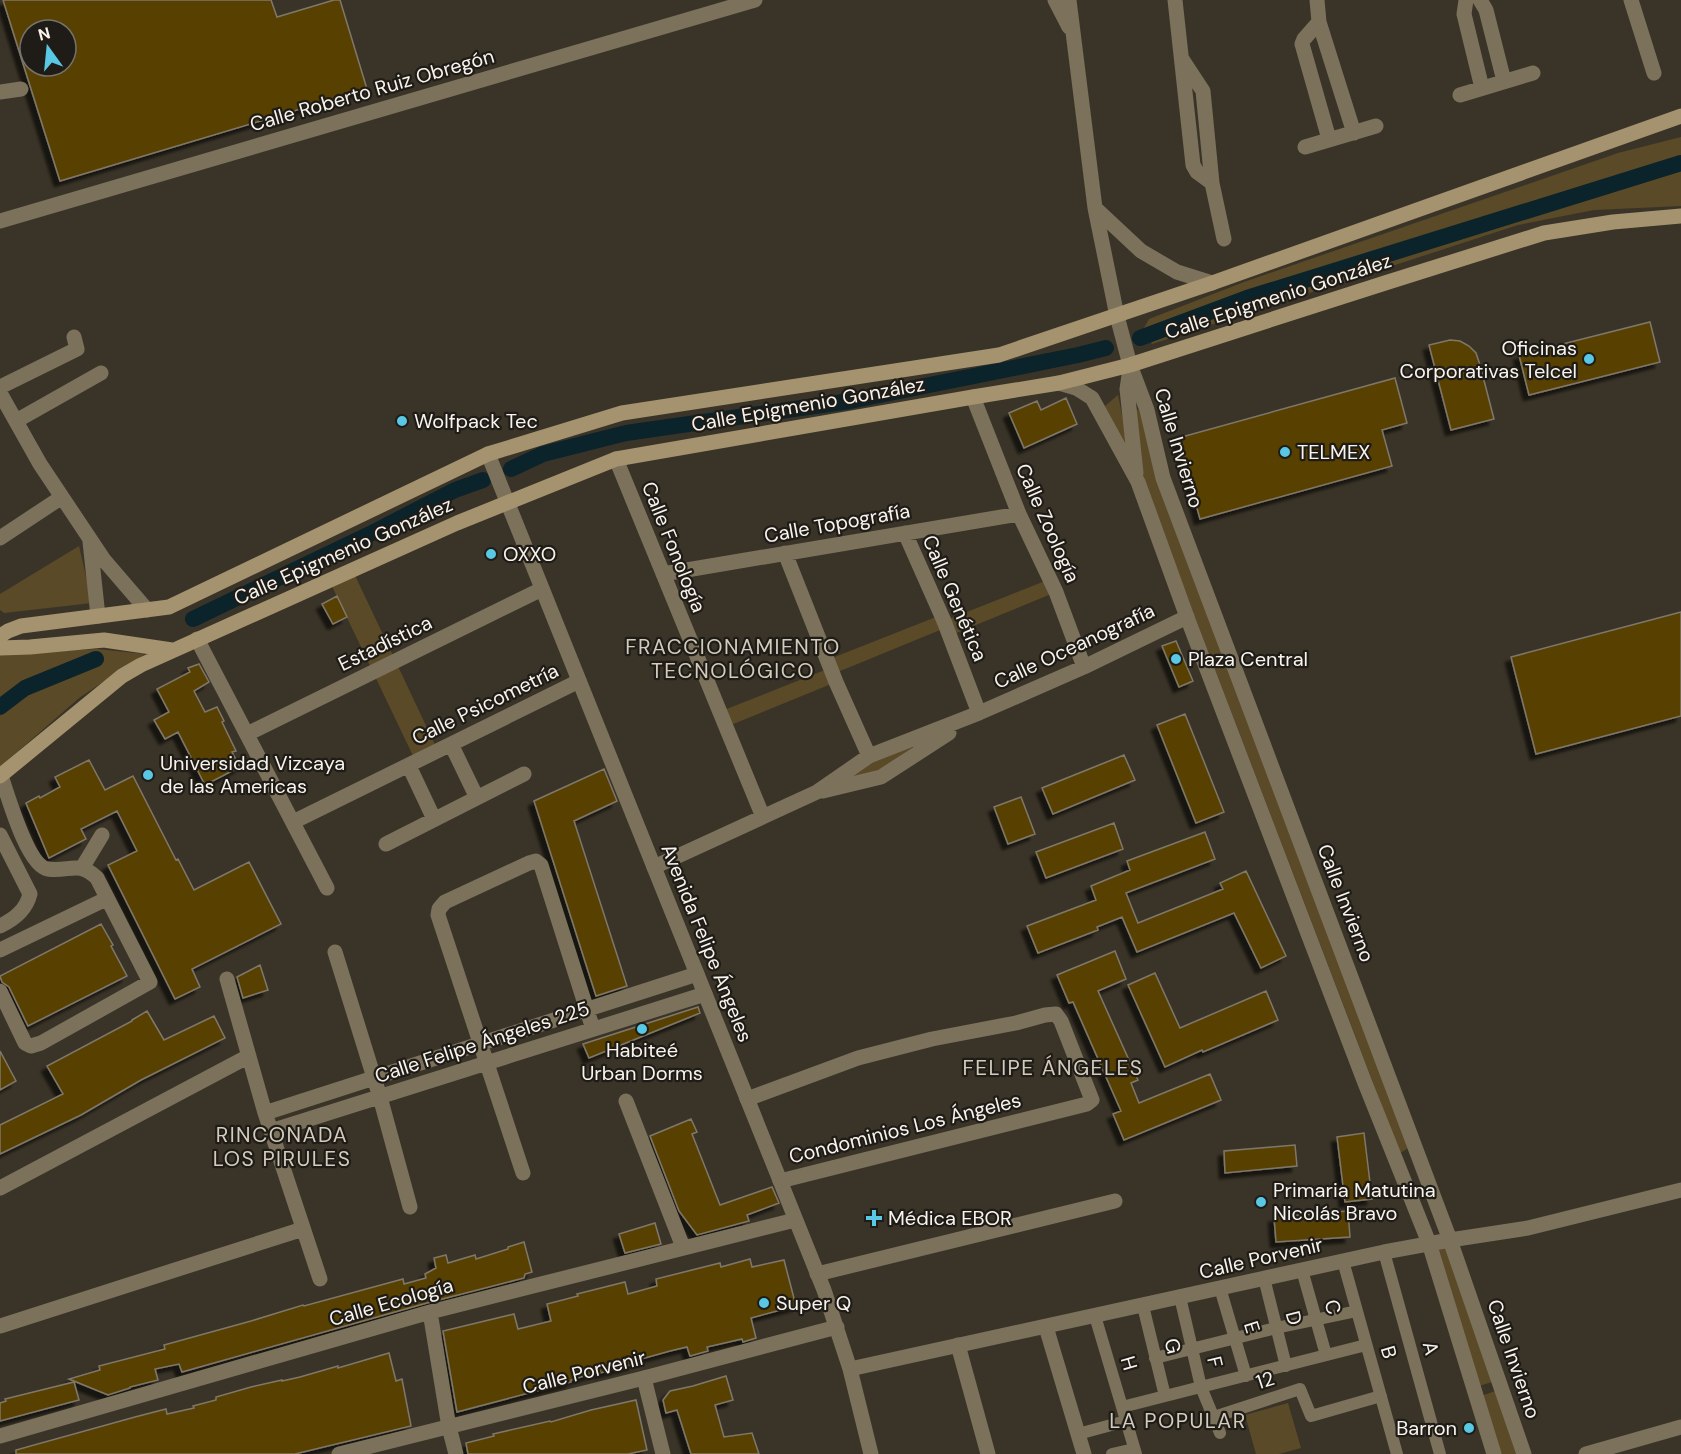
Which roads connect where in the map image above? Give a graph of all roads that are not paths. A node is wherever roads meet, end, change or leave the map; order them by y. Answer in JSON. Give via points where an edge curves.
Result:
{"nodes":[{"id":1,"x":755,"y":0,"type":"edge"},
{"id":2,"x":1055,"y":0,"type":"edge"},
{"id":3,"x":1069,"y":0,"type":"edge"},
{"id":4,"x":1175,"y":0,"type":"edge"},
{"id":5,"x":1317,"y":0,"type":"edge"},
{"id":6,"x":1466,"y":0,"type":"edge"},
{"id":7,"x":1480,"y":0,"type":"edge"},
{"id":8,"x":1635,"y":4,"type":"edge"},
{"id":9,"x":1319,"y":22,"type":"junction"},
{"id":10,"x":1074,"y":36,"type":"junction"},
{"id":11,"x":1533,"y":73,"type":"dead end"},
{"id":12,"x":1654,"y":73,"type":"dead end"},
{"id":13,"x":1504,"y":81,"type":"junction"},
{"id":14,"x":1482,"y":88,"type":"junction"},
{"id":15,"x":21,"y":89,"type":"dead end"},
{"id":16,"x":0,"y":92,"type":"edge"},
{"id":17,"x":1460,"y":95,"type":"dead end"},
{"id":18,"x":1680,"y":116,"type":"edge"},
{"id":19,"x":1376,"y":126,"type":"dead end"},
{"id":20,"x":1354,"y":133,"type":"junction"},
{"id":21,"x":1329,"y":140,"type":"junction"},
{"id":22,"x":1305,"y":147,"type":"dead end"},
{"id":23,"x":1095,"y":208,"type":"junction"},
{"id":24,"x":1681,"y":216,"type":"edge"},
{"id":25,"x":0,"y":221,"type":"edge"},
{"id":26,"x":1224,"y":239,"type":"dead end"},
{"id":27,"x":1212,"y":283,"type":"junction"},
{"id":28,"x":1118,"y":319,"type":"junction"},
{"id":29,"x":74,"y":337,"type":"dead end"},
{"id":30,"x":1130,"y":362,"type":"junction"},
{"id":31,"x":101,"y":373,"type":"dead end"},
{"id":32,"x":1059,"y":383,"type":"junction"},
{"id":33,"x":0,"y":387,"type":"edge"},
{"id":34,"x":0,"y":393,"type":"edge"},
{"id":35,"x":973,"y":397,"type":"junction"},
{"id":36,"x":16,"y":421,"type":"junction"},
{"id":37,"x":488,"y":454,"type":"junction"},
{"id":38,"x":616,"y":459,"type":"junction"},
{"id":39,"x":1138,"y":482,"type":"junction"},
{"id":40,"x":62,"y":497,"type":"junction"},
{"id":41,"x":507,"y":501,"type":"junction"},
{"id":42,"x":1019,"y":514,"type":"junction"},
{"id":43,"x":905,"y":533,"type":"junction"},
{"id":44,"x":0,"y":538,"type":"edge"},
{"id":45,"x":90,"y":539,"type":"junction"},
{"id":46,"x":785,"y":553,"type":"junction"},
{"id":47,"x":663,"y":574,"type":"junction"},
{"id":48,"x":542,"y":589,"type":"junction"},
{"id":49,"x":147,"y":610,"type":"junction"},
{"id":50,"x":98,"y":616,"type":"junction"},
{"id":51,"x":1187,"y":617,"type":"junction"},
{"id":52,"x":3,"y":630,"type":"edge"},
{"id":53,"x":197,"y":639,"type":"junction"},
{"id":54,"x":0,"y":648,"type":"edge"},
{"id":55,"x":172,"y":650,"type":"junction"},
{"id":56,"x":1084,"y":667,"type":"junction"},
{"id":57,"x":579,"y":681,"type":"junction"},
{"id":58,"x":979,"y":713,"type":"junction"},
{"id":59,"x":247,"y":734,"type":"junction"},
{"id":60,"x":451,"y":744,"type":"junction"},
{"id":61,"x":869,"y":756,"type":"junction"},
{"id":62,"x":409,"y":766,"type":"junction"},
{"id":63,"x":524,"y":774,"type":"dead end"},
{"id":64,"x":0,"y":776,"type":"edge"},
{"id":65,"x":817,"y":792,"type":"junction"},
{"id":66,"x":477,"y":798,"type":"junction"},
{"id":67,"x":763,"y":817,"type":"junction"},
{"id":68,"x":434,"y":819,"type":"junction"},
{"id":69,"x":292,"y":822,"type":"junction"},
{"id":70,"x":0,"y":835,"type":"edge"},
{"id":71,"x":102,"y":835,"type":"dead end"},
{"id":72,"x":386,"y":844,"type":"dead end"},
{"id":73,"x":26,"y":846,"type":"junction"},
{"id":74,"x":10,"y":856,"type":"junction"},
{"id":75,"x":654,"y":867,"type":"junction"},
{"id":76,"x":82,"y":868,"type":"junction"},
{"id":77,"x":327,"y":888,"type":"dead end"},
{"id":78,"x":106,"y":899,"type":"junction"},
{"id":79,"x":0,"y":926,"type":"edge"},
{"id":80,"x":0,"y":950,"type":"edge"},
{"id":81,"x":335,"y":952,"type":"dead end"},
{"id":82,"x":697,"y":974,"type":"junction"},
{"id":83,"x":227,"y":979,"type":"dead end"},
{"id":84,"x":0,"y":991,"type":"edge"},
{"id":85,"x":705,"y":994,"type":"junction"},
{"id":86,"x":588,"y":1010,"type":"junction"},
{"id":87,"x":593,"y":1029,"type":"junction"},
{"id":88,"x":481,"y":1044,"type":"junction"},
{"id":89,"x":249,"y":1056,"type":"junction"},
{"id":90,"x":487,"y":1063,"type":"junction"},
{"id":91,"x":374,"y":1078,"type":"junction"},
{"id":92,"x":380,"y":1097,"type":"junction"},
{"id":93,"x":747,"y":1099,"type":"junction"},
{"id":94,"x":626,"y":1101,"type":"dead end"},
{"id":95,"x":265,"y":1113,"type":"junction"},
{"id":96,"x":271,"y":1131,"type":"junction"},
{"id":97,"x":523,"y":1173,"type":"dead end"},
{"id":98,"x":780,"y":1181,"type":"junction"},
{"id":99,"x":0,"y":1188,"type":"edge"},
{"id":100,"x":1681,"y":1190,"type":"edge"},
{"id":101,"x":1115,"y":1201,"type":"dead end"},
{"id":102,"x":410,"y":1207,"type":"dead end"},
{"id":103,"x":795,"y":1220,"type":"junction"},
{"id":104,"x":303,"y":1229,"type":"junction"},
{"id":105,"x":1450,"y":1240,"type":"junction"},
{"id":106,"x":1429,"y":1244,"type":"junction"},
{"id":107,"x":683,"y":1247,"type":"junction"},
{"id":108,"x":1384,"y":1252,"type":"junction"},
{"id":109,"x":1343,"y":1261,"type":"junction"},
{"id":110,"x":1302,"y":1270,"type":"junction"},
{"id":111,"x":818,"y":1274,"type":"junction"},
{"id":112,"x":1264,"y":1278,"type":"junction"},
{"id":113,"x":320,"y":1279,"type":"dead end"},
{"id":114,"x":1220,"y":1288,"type":"junction"},
{"id":115,"x":1180,"y":1297,"type":"junction"},
{"id":116,"x":1143,"y":1306,"type":"junction"},
{"id":117,"x":1357,"y":1311,"type":"junction"},
{"id":118,"x":430,"y":1312,"type":"junction"},
{"id":119,"x":1095,"y":1316,"type":"junction"},
{"id":120,"x":1316,"y":1320,"type":"junction"},
{"id":121,"x":0,"y":1326,"type":"edge"},
{"id":122,"x":1046,"y":1327,"type":"junction"},
{"id":123,"x":837,"y":1328,"type":"junction"},
{"id":124,"x":1276,"y":1328,"type":"junction"},
{"id":125,"x":1234,"y":1338,"type":"junction"},
{"id":126,"x":958,"y":1345,"type":"junction"},
{"id":127,"x":1366,"y":1345,"type":"junction"},
{"id":128,"x":1192,"y":1348,"type":"junction"},
{"id":129,"x":1326,"y":1355,"type":"junction"},
{"id":130,"x":1155,"y":1358,"type":"junction"},
{"id":131,"x":1286,"y":1366,"type":"junction"},
{"id":132,"x":850,"y":1369,"type":"junction"},
{"id":133,"x":1246,"y":1376,"type":"junction"},
{"id":134,"x":644,"y":1378,"type":"junction"},
{"id":135,"x":1500,"y":1386,"type":"junction"},
{"id":136,"x":1201,"y":1387,"type":"junction"},
{"id":137,"x":1475,"y":1394,"type":"junction"},
{"id":138,"x":1165,"y":1396,"type":"junction"},
{"id":139,"x":1381,"y":1396,"type":"junction"},
{"id":140,"x":1122,"y":1407,"type":"junction"},
{"id":141,"x":1214,"y":1417,"type":"junction"},
{"id":142,"x":1126,"y":1421,"type":"junction"},
{"id":143,"x":449,"y":1427,"type":"junction"},
{"id":144,"x":1681,"y":1427,"type":"edge"},
{"id":145,"x":1220,"y":1433,"type":"dead end"},
{"id":146,"x":1078,"y":1434,"type":"junction"},
{"id":147,"x":0,"y":1436,"type":"edge"},
{"id":148,"x":1135,"y":1451,"type":"edge"},
{"id":149,"x":339,"y":1454,"type":"edge"},
{"id":150,"x":456,"y":1454,"type":"edge"},
{"id":151,"x":663,"y":1454,"type":"edge"},
{"id":152,"x":871,"y":1454,"type":"edge"},
{"id":153,"x":988,"y":1454,"type":"edge"},
{"id":154,"x":1084,"y":1454,"type":"edge"},
{"id":155,"x":1112,"y":1454,"type":"edge"},
{"id":156,"x":1396,"y":1454,"type":"edge"},
{"id":157,"x":1440,"y":1454,"type":"edge"},
{"id":158,"x":1494,"y":1454,"type":"edge"},
{"id":159,"x":1524,"y":1454,"type":"edge"},
{"id":160,"x":1586,"y":1454,"type":"edge"}],
"edges":[{"from":1,"to":25,"type":"street","name":"Calle Roberto Ruiz Obregón"},
{"from":2,"to":10,"type":"street"},
{"from":3,"to":10,"type":"street","name":"Calle Invierno"},
{"from":4,"to":26,"type":"street","via":[[1193,165],[1212,183]]},
{"from":5,"to":9,"type":"street"},
{"from":6,"to":14,"type":"street","via":[[1464,14]]},
{"from":7,"to":13,"type":"street"},
{"from":8,"to":12,"type":"street"},
{"from":9,"to":20,"type":"street"},
{"from":9,"to":21,"type":"street","via":[[1302,44]]},
{"from":10,"to":23,"type":"street","name":"Calle Invierno"},
{"from":11,"to":13,"type":"street"},
{"from":13,"to":14,"type":"street"},
{"from":14,"to":17,"type":"street"},
{"from":15,"to":16,"type":"street"},
{"from":18,"to":27,"type":"main road","name":"Calle Epigmenio González"},
{"from":19,"to":20,"type":"street"},
{"from":20,"to":21,"type":"street"},
{"from":21,"to":22,"type":"street"},
{"from":23,"to":27,"type":"street","via":[[1141,251],[1177,272]]},
{"from":23,"to":28,"type":"street","name":"Calle Invierno"},
{"from":24,"to":30,"type":"main road","name":"Calle Epigmenio González","via":[[1544,233]]},
{"from":27,"to":28,"type":"main road","name":"Calle Epigmenio González"},
{"from":28,"to":30,"type":"street","name":"Calle Invierno"},
{"from":28,"to":37,"type":"main road","name":"Calle Epigmenio González","via":[[999,355],[622,413]]},
{"from":29,"to":33,"type":"street","via":[[77,350]]},
{"from":30,"to":32,"type":"main road","name":"Calle Epigmenio González"},
{"from":30,"to":39,"type":"street","via":[[1127,389]]},
{"from":30,"to":105,"type":"street","name":"Calle Invierno","via":[[1147,410],[1163,478]]},
{"from":31,"to":36,"type":"street"},
{"from":32,"to":35,"type":"main road","name":"Calle Epigmenio González"},
{"from":32,"to":39,"type":"street","via":[[1092,398]]},
{"from":34,"to":36,"type":"street"},
{"from":35,"to":38,"type":"main road","name":"Calle Epigmenio González"},
{"from":35,"to":42,"type":"street","name":"Calle Zoología"},
{"from":36,"to":40,"type":"street"},
{"from":37,"to":41,"type":"street","name":"Avenida Felipe Ángeles"},
{"from":37,"to":49,"type":"main road","name":"Calle Epigmenio González","via":[[169,607]]},
{"from":38,"to":41,"type":"main road","name":"Calle Epigmenio González"},
{"from":38,"to":47,"type":"street","name":"Calle Fonología"},
{"from":39,"to":51,"type":"street"},
{"from":40,"to":44,"type":"street"},
{"from":40,"to":45,"type":"street"},
{"from":41,"to":48,"type":"street","name":"Avenida Felipe Ángeles"},
{"from":41,"to":53,"type":"main road","name":"Calle Epigmenio González"},
{"from":42,"to":43,"type":"street","name":"Calle Topografía"},
{"from":42,"to":56,"type":"street","name":"Calle Zoología","via":[[1056,592]]},
{"from":43,"to":46,"type":"street","name":"Calle Topografía"},
{"from":43,"to":58,"type":"street","name":"Calle Genética"},
{"from":45,"to":49,"type":"street"},
{"from":45,"to":50,"type":"street"},
{"from":46,"to":47,"type":"street","name":"Calle Topografía"},
{"from":46,"to":61,"type":"street"},
{"from":47,"to":67,"type":"street","name":"Calle Fonología"},
{"from":48,"to":57,"type":"street","name":"Avenida Felipe Ángeles"},
{"from":48,"to":59,"type":"street","name":"Estadística"},
{"from":49,"to":50,"type":"main road","name":"Calle Epigmenio González"},
{"from":50,"to":52,"type":"main road","name":"Calle Epigmenio González"},
{"from":51,"to":56,"type":"street","name":"Calle Oceanografía"},
{"from":51,"to":106,"type":"street"},
{"from":53,"to":55,"type":"main road","name":"Calle Epigmenio González"},
{"from":53,"to":59,"type":"street"},
{"from":54,"to":55,"type":"main road","via":[[104,640]]},
{"from":55,"to":64,"type":"main road","name":"Calle Epigmenio González","via":[[122,676]]},
{"from":56,"to":58,"type":"street","name":"Calle Oceanografía"},
{"from":57,"to":60,"type":"street","name":"Calle Psicometría"},
{"from":57,"to":75,"type":"street","name":"Avenida Felipe Ángeles"},
{"from":58,"to":61,"type":"street","name":"Calle Oceanografía"},
{"from":58,"to":65,"type":"street","name":"Calle Oceanografía","via":[[881,777]]},
{"from":59,"to":69,"type":"street"},
{"from":60,"to":62,"type":"street","name":"Calle Psicometría"},
{"from":60,"to":66,"type":"street"},
{"from":61,"to":65,"type":"street","name":"Calle Oceanografía"},
{"from":62,"to":68,"type":"street","name":"Calle Psicometría"},
{"from":62,"to":69,"type":"street","name":"Calle Psicometría"},
{"from":63,"to":66,"type":"street"},
{"from":64,"to":73,"type":"street"},
{"from":65,"to":67,"type":"street","name":"Calle Oceanografía"},
{"from":66,"to":68,"type":"street"},
{"from":67,"to":75,"type":"street","name":"Calle Oceanografía"},
{"from":68,"to":72,"type":"street"},
{"from":69,"to":77,"type":"street"},
{"from":70,"to":74,"type":"street"},
{"from":71,"to":76,"type":"street"},
{"from":73,"to":74,"type":"street"},
{"from":73,"to":76,"type":"street","via":[[44,868]]},
{"from":74,"to":79,"type":"street","via":[[30,894],[27,905]]},
{"from":75,"to":82,"type":"street","name":"Avenida Felipe Ángeles"},
{"from":76,"to":78,"type":"street","via":[[96,878]]},
{"from":78,"to":80,"type":"street"},
{"from":78,"to":84,"type":"street","via":[[150,982],[31,1046],[25,1043]]},
{"from":81,"to":91,"type":"street"},
{"from":82,"to":85,"type":"street","name":"Avenida Felipe Ángeles"},
{"from":82,"to":86,"type":"street","name":"Calle Felipe Ángeles 225"},
{"from":83,"to":89,"type":"street"},
{"from":85,"to":87,"type":"street","name":"Calle Felipe Ángeles 225"},
{"from":85,"to":93,"type":"street","name":"Avenida Felipe Ángeles"},
{"from":86,"to":87,"type":"street"},
{"from":86,"to":88,"type":"street","name":"Calle Felipe Ángeles 225"},
{"from":86,"to":88,"type":"street","via":[[541,865],[536,861],[529,863],[445,902],[439,909]]},
{"from":87,"to":90,"type":"street","name":"Calle Felipe Ángeles 225"},
{"from":88,"to":90,"type":"street"},
{"from":88,"to":91,"type":"street","name":"Calle Felipe Ángeles 225"},
{"from":89,"to":95,"type":"street"},
{"from":89,"to":99,"type":"street"},
{"from":90,"to":92,"type":"street","name":"Calle Felipe Ángeles 225"},
{"from":90,"to":97,"type":"street"},
{"from":91,"to":92,"type":"street"},
{"from":91,"to":95,"type":"street","name":"Calle Felipe Ángeles 225"},
{"from":92,"to":96,"type":"street","name":"Calle Felipe Ángeles 225"},
{"from":92,"to":102,"type":"street"},
{"from":93,"to":98,"type":"street","name":"Avenida Felipe Ángeles"},
{"from":93,"to":98,"type":"street","name":"Condominios Los Ángeles","via":[[858,1059],[932,1039],[1056,1014],[1092,1100]]},
{"from":94,"to":107,"type":"street"},
{"from":95,"to":96,"type":"street"},
{"from":96,"to":104,"type":"street"},
{"from":98,"to":103,"type":"street","name":"Avenida Felipe Ángeles"},
{"from":100,"to":105,"type":"street","name":"Calle Porvenir","via":[[1528,1228]]},
{"from":101,"to":111,"type":"street"},
{"from":103,"to":107,"type":"street","name":"Calle Ecología"},
{"from":103,"to":111,"type":"street","name":"Avenida Felipe Ángeles"},
{"from":104,"to":113,"type":"street"},
{"from":104,"to":121,"type":"street"},
{"from":105,"to":106,"type":"street","name":"Calle Porvenir"},
{"from":105,"to":135,"type":"street","name":"Calle Invierno"},
{"from":106,"to":108,"type":"street","name":"Calle Porvenir"},
{"from":106,"to":137,"type":"street"},
{"from":107,"to":118,"type":"street","name":"Calle Ecología"},
{"from":108,"to":109,"type":"street","name":"Calle Porvenir"},
{"from":108,"to":157,"type":"street","name":"A"},
{"from":109,"to":110,"type":"street","name":"Calle Porvenir"},
{"from":109,"to":117,"type":"street","name":"B"},
{"from":110,"to":112,"type":"street","name":"Calle Porvenir"},
{"from":110,"to":120,"type":"street","name":"C"},
{"from":111,"to":123,"type":"street","name":"Avenida Felipe Ángeles"},
{"from":112,"to":114,"type":"street","name":"Calle Porvenir"},
{"from":112,"to":124,"type":"street","name":"D"},
{"from":114,"to":115,"type":"street","name":"Calle Porvenir"},
{"from":114,"to":125,"type":"street","name":"E"},
{"from":115,"to":116,"type":"street","name":"Calle Porvenir"},
{"from":115,"to":128,"type":"street","name":"F"},
{"from":116,"to":119,"type":"street","name":"Calle Porvenir"},
{"from":116,"to":130,"type":"street","name":"G"},
{"from":117,"to":120,"type":"street"},
{"from":117,"to":127,"type":"street","name":"B"},
{"from":118,"to":143,"type":"street"},
{"from":118,"to":147,"type":"street","name":"Calle Ecología"},
{"from":119,"to":122,"type":"street","name":"Calle Porvenir"},
{"from":119,"to":140,"type":"street","name":"H"},
{"from":120,"to":124,"type":"street"},
{"from":120,"to":129,"type":"street","name":"C"},
{"from":122,"to":126,"type":"street","name":"Calle Porvenir"},
{"from":122,"to":146,"type":"street"},
{"from":123,"to":132,"type":"street","name":"Avenida Felipe Ángeles"},
{"from":123,"to":134,"type":"street","name":"Calle Porvenir"},
{"from":124,"to":125,"type":"street"},
{"from":124,"to":131,"type":"street","name":"D"},
{"from":125,"to":128,"type":"street"},
{"from":125,"to":133,"type":"street","name":"E"},
{"from":126,"to":132,"type":"street","name":"Calle Porvenir"},
{"from":126,"to":153,"type":"street"},
{"from":127,"to":129,"type":"street"},
{"from":127,"to":139,"type":"street","name":"B"},
{"from":128,"to":130,"type":"street"},
{"from":128,"to":136,"type":"street","name":"F"},
{"from":129,"to":131,"type":"street"},
{"from":130,"to":138,"type":"street","name":"G"},
{"from":131,"to":133,"type":"street"},
{"from":132,"to":152,"type":"street","name":"Avenida Felipe Ángeles"},
{"from":133,"to":136,"type":"street"},
{"from":134,"to":143,"type":"street","name":"Calle Porvenir"},
{"from":134,"to":151,"type":"street"},
{"from":135,"to":137,"type":"street"},
{"from":135,"to":159,"type":"street","name":"Calle Invierno"},
{"from":136,"to":138,"type":"street"},
{"from":136,"to":141,"type":"street","name":"F"},
{"from":137,"to":158,"type":"street"},
{"from":138,"to":140,"type":"street"},
{"from":139,"to":141,"type":"street","name":"12","via":[[1311,1416],[1300,1389]]},
{"from":139,"to":156,"type":"street","name":"B"},
{"from":140,"to":142,"type":"street","name":"H"},
{"from":141,"to":145,"type":"street","name":"F"},
{"from":142,"to":146,"type":"street"},
{"from":142,"to":148,"type":"street"},
{"from":143,"to":149,"type":"street","name":"Calle Porvenir"},
{"from":143,"to":150,"type":"street"},
{"from":144,"to":160,"type":"street"},
{"from":146,"to":154,"type":"street"},
{"from":148,"to":155,"type":"street"}]}
